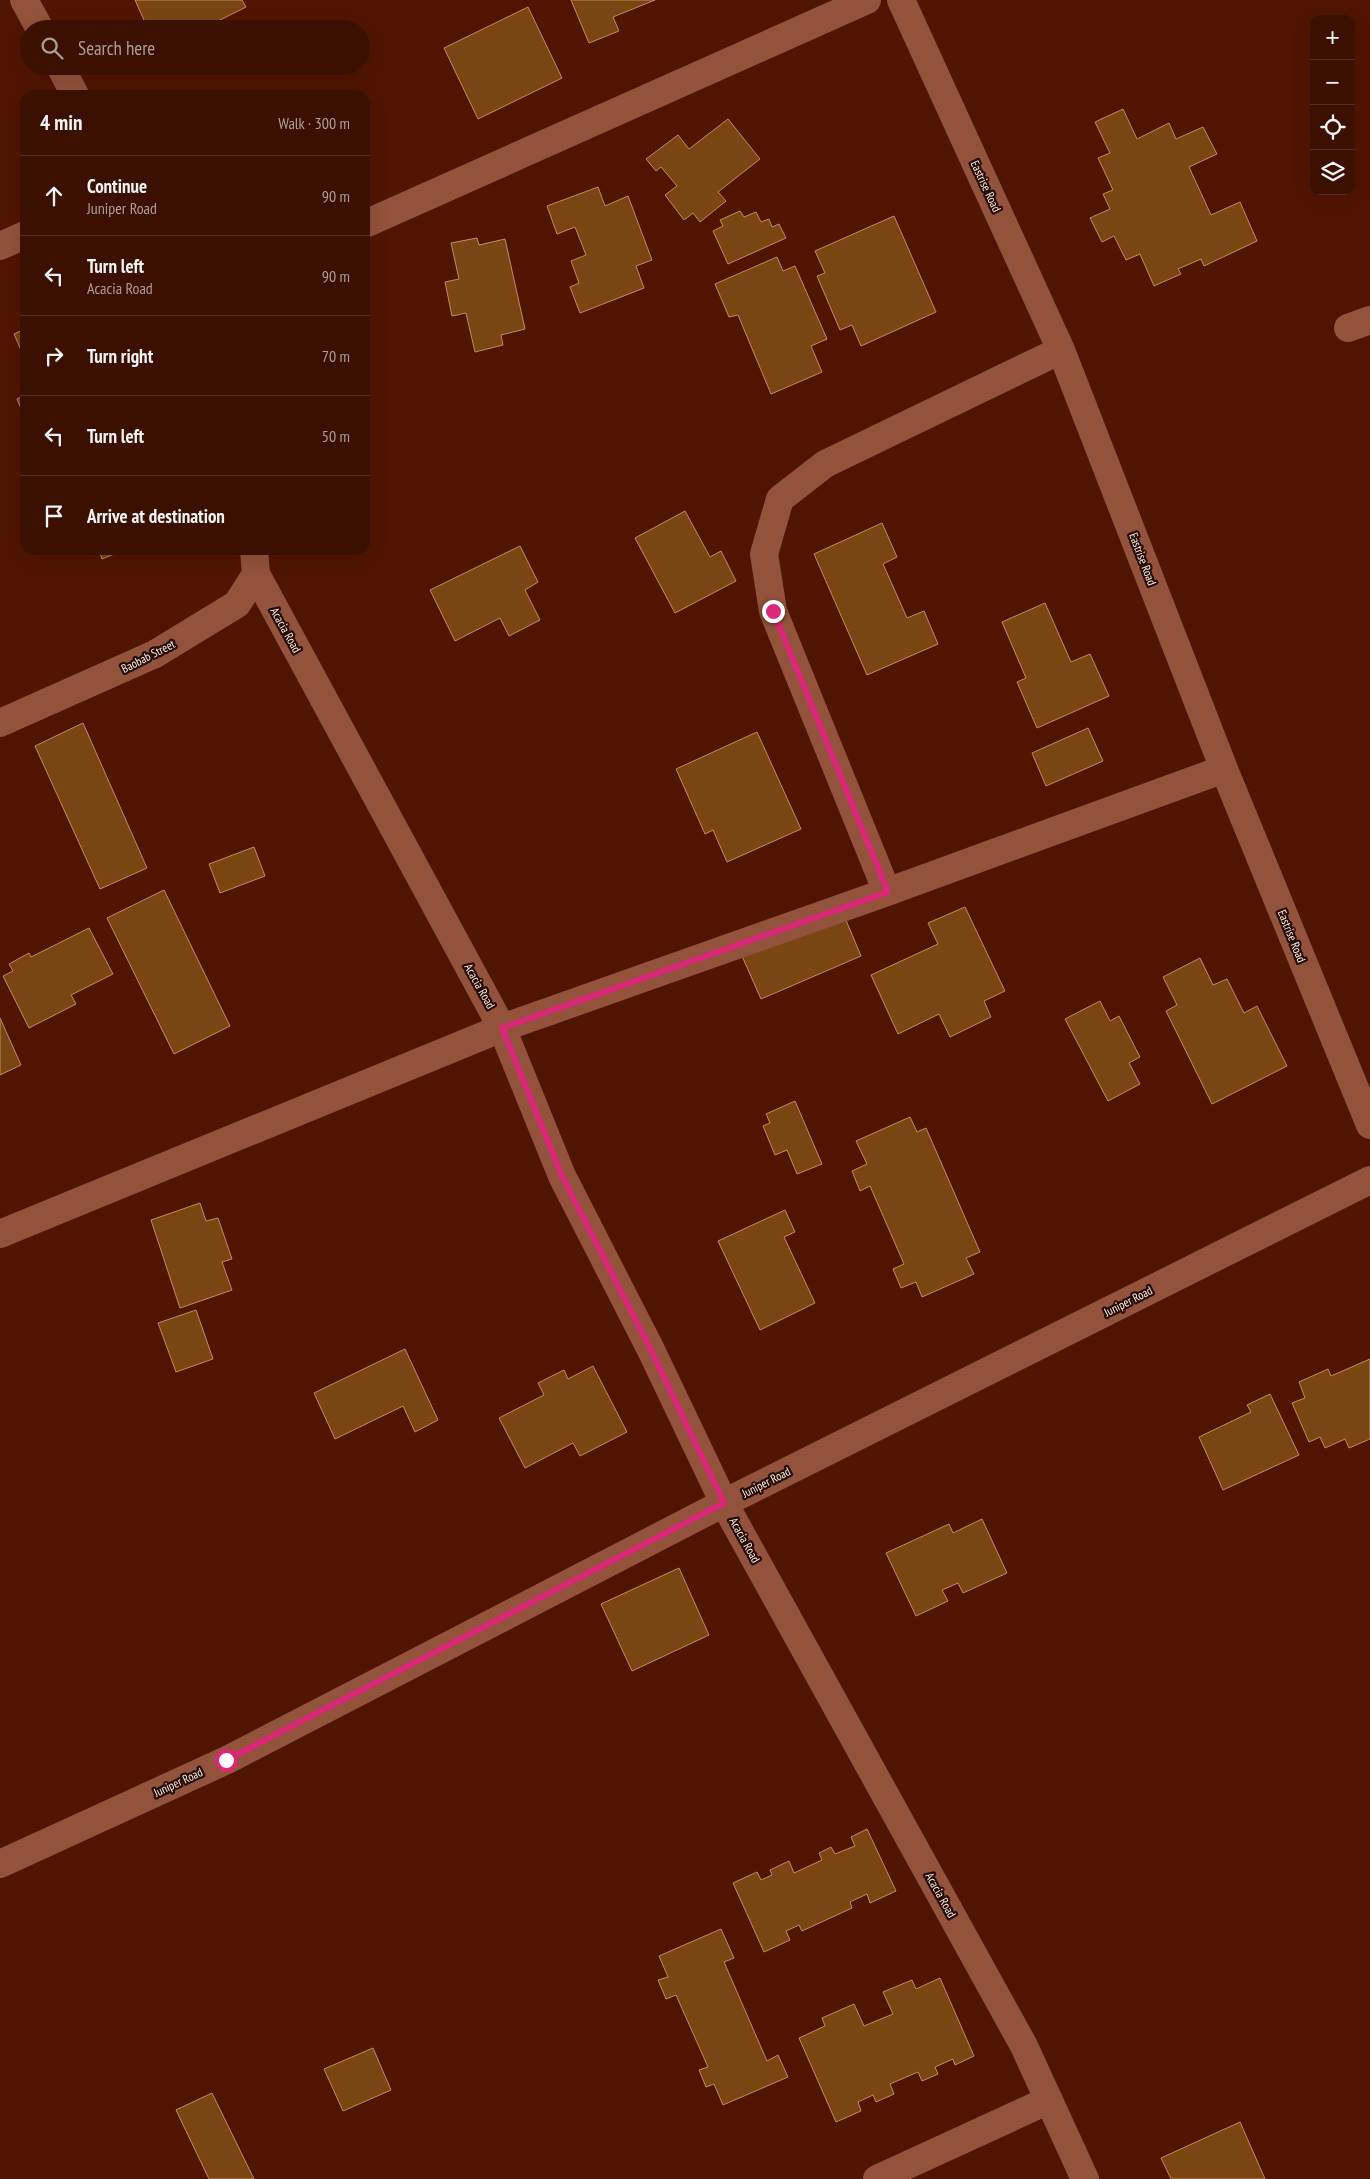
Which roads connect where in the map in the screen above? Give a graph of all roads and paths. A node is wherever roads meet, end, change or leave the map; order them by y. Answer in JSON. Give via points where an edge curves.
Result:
{"nodes":[{"id":1,"x":24,"y":0,"type":"edge"},
{"id":2,"x":867,"y":0,"type":"edge"},
{"id":3,"x":902,"y":0,"type":"edge"},
{"id":4,"x":35,"y":20,"type":"edge"},
{"id":5,"x":65,"y":75,"type":"edge"},
{"id":6,"x":73,"y":90,"type":"edge"},
{"id":7,"x":370,"y":222,"type":"edge"},
{"id":8,"x":20,"y":237,"type":"edge"},
{"id":9,"x":0,"y":246,"type":"edge"},
{"id":10,"x":1061,"y":350,"type":"junction"},
{"id":11,"x":255,"y":562,"type":"edge"},
{"id":12,"x":0,"y":724,"type":"edge"},
{"id":13,"x":1224,"y":769,"type":"junction"},
{"id":14,"x":888,"y":892,"type":"junction"},
{"id":15,"x":502,"y":1028,"type":"junction"},
{"id":16,"x":1370,"y":1125,"type":"edge"},
{"id":17,"x":1370,"y":1180,"type":"edge"},
{"id":18,"x":0,"y":1234,"type":"edge"},
{"id":19,"x":724,"y":1503,"type":"junction"},
{"id":20,"x":0,"y":1864,"type":"edge"},
{"id":21,"x":1049,"y":2100,"type":"junction"},
{"id":22,"x":877,"y":2179,"type":"edge"},
{"id":23,"x":1085,"y":2179,"type":"edge"}],
"edges":[{"from":1,"to":4,"type":"street"},
{"from":2,"to":7,"type":"street"},
{"from":3,"to":10,"type":"street","name":"Eastrise Road"},
{"from":5,"to":6,"type":"street"},
{"from":8,"to":9,"type":"street"},
{"from":10,"to":13,"type":"street","name":"Eastrise Road"},
{"from":10,"to":14,"type":"street","via":[[825,464],[780,499],[764,554],[773,611]]},
{"from":11,"to":12,"type":"street","name":"Baobab Street","via":[[237,604],[155,654]]},
{"from":11,"to":15,"type":"street","name":"Acacia Road"},
{"from":13,"to":14,"type":"street"},
{"from":13,"to":16,"type":"street","name":"Eastrise Road"},
{"from":14,"to":15,"type":"street"},
{"from":15,"to":18,"type":"street"},
{"from":15,"to":19,"type":"street","name":"Acacia Road","via":[[562,1176],[651,1350]]},
{"from":17,"to":19,"type":"street","name":"Juniper Road"},
{"from":19,"to":20,"type":"street","name":"Juniper Road","via":[[226,1760]]},
{"from":19,"to":21,"type":"street","name":"Acacia Road","via":[[1024,2046]]},
{"from":21,"to":22,"type":"street"},
{"from":21,"to":23,"type":"street","name":"Acacia Road"}]}
